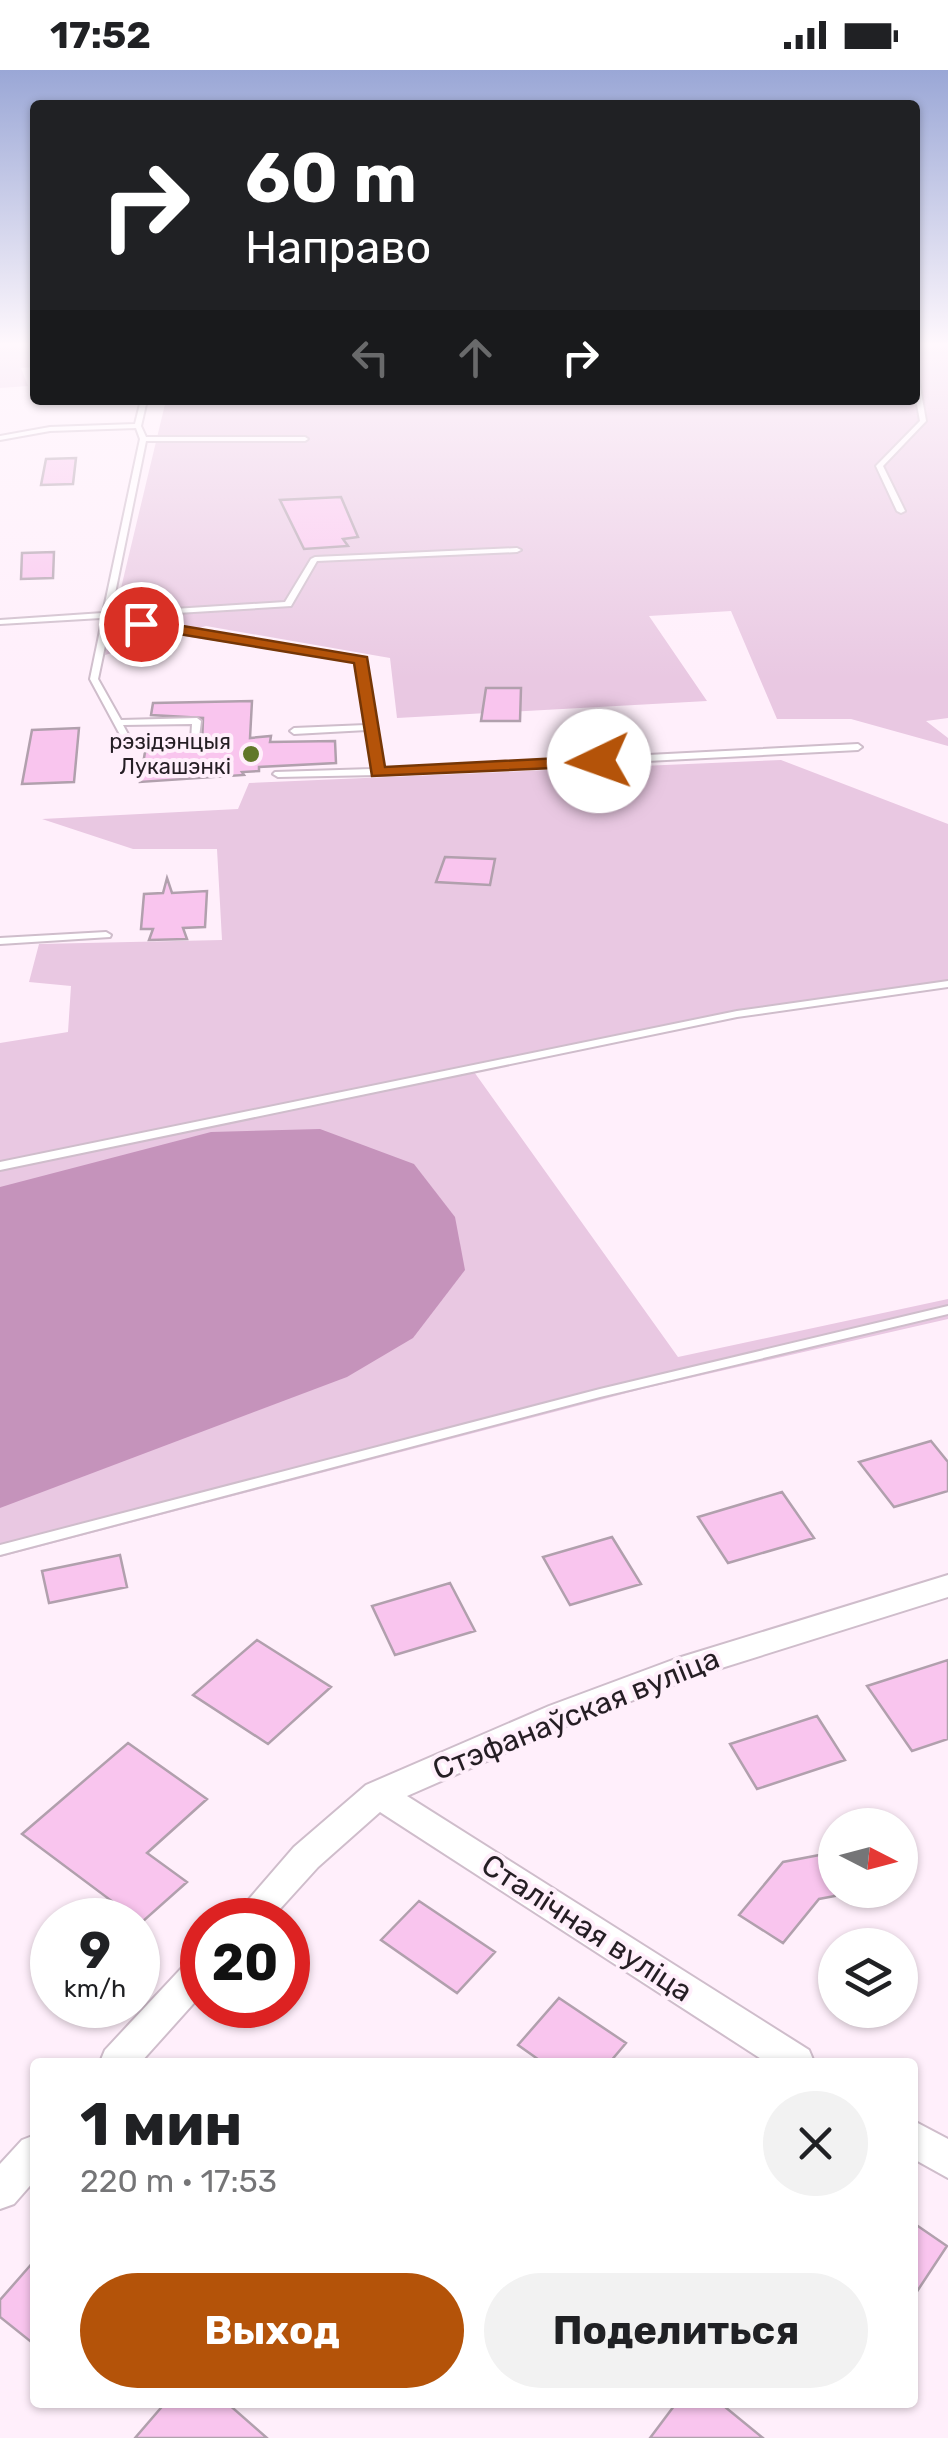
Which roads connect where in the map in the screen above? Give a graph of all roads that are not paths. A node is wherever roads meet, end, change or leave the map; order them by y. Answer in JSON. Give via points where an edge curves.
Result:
{"nodes":[{"id":1,"x":139,"y":458,"type":"edge"},
{"id":2,"x":887,"y":458,"type":"edge"},
{"id":3,"x":901,"y":511,"type":"dead end"},
{"id":4,"x":518,"y":550,"type":"dead end"},
{"id":5,"x":104,"y":619,"type":"junction"},
{"id":6,"x":0,"y":622,"type":"edge"},
{"id":7,"x":118,"y":723,"type":"junction"},
{"id":8,"x":371,"y":727,"type":"junction"},
{"id":9,"x":294,"y":731,"type":"dead end"},
{"id":10,"x":858,"y":747,"type":"dead end"},
{"id":11,"x":378,"y":772,"type":"junction"},
{"id":12,"x":278,"y":774,"type":"dead end"},
{"id":13,"x":106,"y":936,"type":"dead end"},
{"id":14,"x":0,"y":941,"type":"edge"},
{"id":15,"x":948,"y":984,"type":"edge"},
{"id":16,"x":0,"y":1166,"type":"edge"},
{"id":17,"x":948,"y":1310,"type":"edge"},
{"id":18,"x":0,"y":1550,"type":"edge"},
{"id":19,"x":948,"y":1586,"type":"edge"},
{"id":20,"x":378,"y":1794,"type":"junction"},
{"id":21,"x":268,"y":1898,"type":"edge"},
{"id":22,"x":180,"y":1994,"type":"edge"},
{"id":23,"x":122,"y":2058,"type":"edge"},
{"id":24,"x":790,"y":2058,"type":"edge"},
{"id":25,"x":918,"y":2141,"type":"edge"},
{"id":26,"x":30,"y":2158,"type":"edge"},
{"id":27,"x":948,"y":2160,"type":"edge"},
{"id":28,"x":0,"y":2191,"type":"edge"}],
"edges":[{"from":1,"to":5,"type":"lane"},
{"from":2,"to":3,"type":"lane","via":[[879,466]]},
{"from":4,"to":5,"type":"lane","via":[[315,560],[288,604]]},
{"from":5,"to":6,"type":"lane"},
{"from":5,"to":7,"type":"lane","via":[[94,679]]},
{"from":5,"to":8,"type":"lane","via":[[362,660]]},
{"from":7,"to":7,"type":"lane","via":[[128,740],[144,745],[195,744],[198,721]]},
{"from":8,"to":9,"type":"lane"},
{"from":8,"to":11,"type":"lane"},
{"from":10,"to":11,"type":"lane"},
{"from":11,"to":12,"type":"lane"},
{"from":13,"to":14,"type":"lane"},
{"from":15,"to":16,"type":"lane","via":[[738,1014]]},
{"from":17,"to":18,"type":"lane"},
{"from":19,"to":20,"type":"street","name":"Стэфанаўская вуліца","via":[[689,1666]]},
{"from":20,"to":21,"type":"street","name":"Стэфанаўская вуліца"},
{"from":20,"to":24,"type":"street","name":"Сталічная вуліца"},
{"from":22,"to":23,"type":"street"},
{"from":25,"to":27,"type":"street"},
{"from":26,"to":28,"type":"street"}]}
